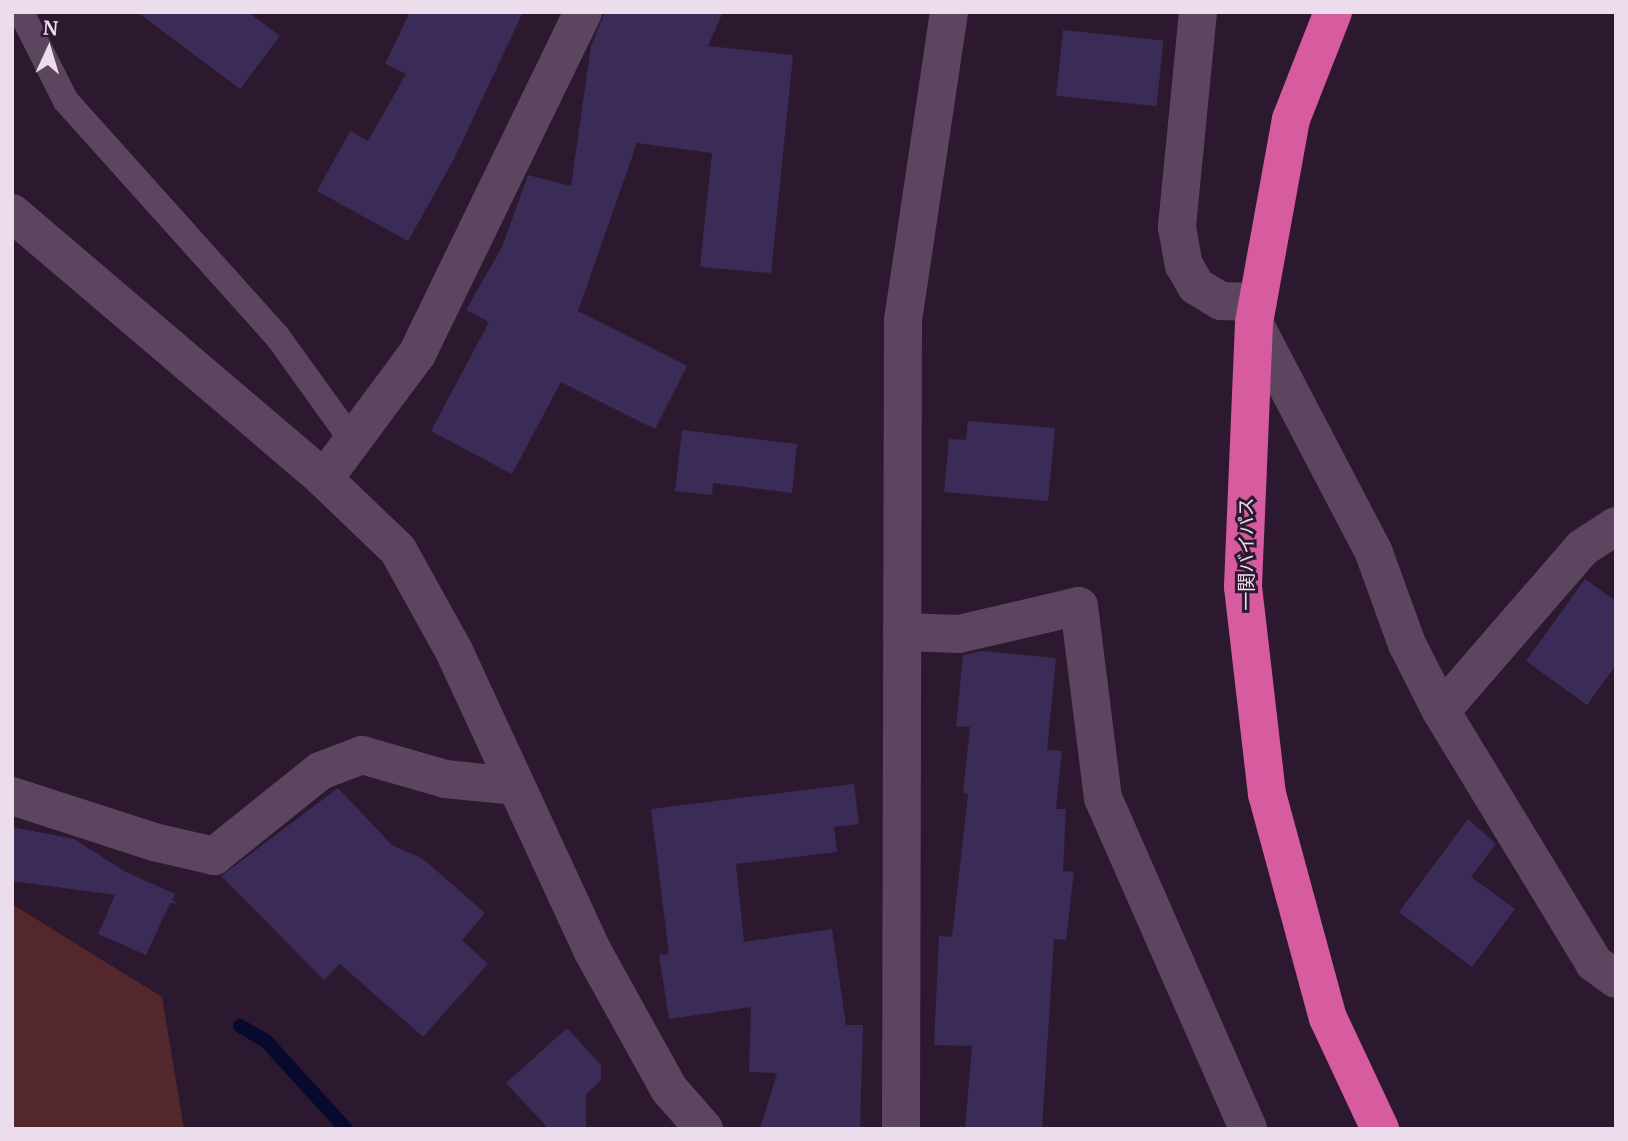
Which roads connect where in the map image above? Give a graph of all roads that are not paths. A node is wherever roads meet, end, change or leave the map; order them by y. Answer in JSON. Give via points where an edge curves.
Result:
{"nodes":[{"id":1,"x":20,"y":12,"type":"edge"},
{"id":2,"x":583,"y":12,"type":"edge"},
{"id":3,"x":949,"y":12,"type":"edge"},
{"id":4,"x":1198,"y":12,"type":"edge"},
{"id":5,"x":1333,"y":12,"type":"edge"},
{"id":6,"x":12,"y":213,"type":"edge"},
{"id":7,"x":1256,"y":312,"type":"junction"},
{"id":8,"x":354,"y":443,"type":"junction"},
{"id":9,"x":324,"y":479,"type":"junction"},
{"id":10,"x":1616,"y":526,"type":"edge"},
{"id":11,"x":902,"y":632,"type":"junction"},
{"id":12,"x":1441,"y":711,"type":"junction"},
{"id":13,"x":515,"y":786,"type":"junction"},
{"id":14,"x":12,"y":796,"type":"edge"},
{"id":15,"x":1616,"y":979,"type":"edge"},
{"id":16,"x":704,"y":1129,"type":"edge"},
{"id":17,"x":901,"y":1129,"type":"edge"},
{"id":18,"x":1248,"y":1129,"type":"edge"},
{"id":19,"x":1380,"y":1129,"type":"edge"}],
"edges":[{"from":1,"to":8,"type":"lane","via":[[66,101],[277,336]]},
{"from":2,"to":8,"type":"street","via":[[417,354]]},
{"from":3,"to":11,"type":"street","via":[[903,320]]},
{"from":4,"to":7,"type":"street","via":[[1177,227],[1184,265],[1196,286],[1221,301]]},
{"from":5,"to":7,"type":"highway","name":"一関バイパス","via":[[1291,118]]},
{"from":6,"to":9,"type":"street"},
{"from":7,"to":12,"type":"street","via":[[1374,553],[1407,644]]},
{"from":7,"to":19,"type":"highway","name":"一関バイパス","via":[[1243,587],[1267,794],[1328,1018]]},
{"from":8,"to":9,"type":"street"},
{"from":9,"to":13,"type":"street","via":[[398,550],[454,651]]},
{"from":10,"to":12,"type":"street","via":[[1582,548]]},
{"from":11,"to":17,"type":"street"},
{"from":11,"to":18,"type":"street","via":[[959,634],[1079,606],[1102,799]]},
{"from":12,"to":15,"type":"street","via":[[1594,963]]},
{"from":13,"to":14,"type":"street","via":[[445,779],[362,754],[320,771],[214,856],[154,842]]},
{"from":13,"to":16,"type":"street","via":[[592,950],[669,1089]]}]}
